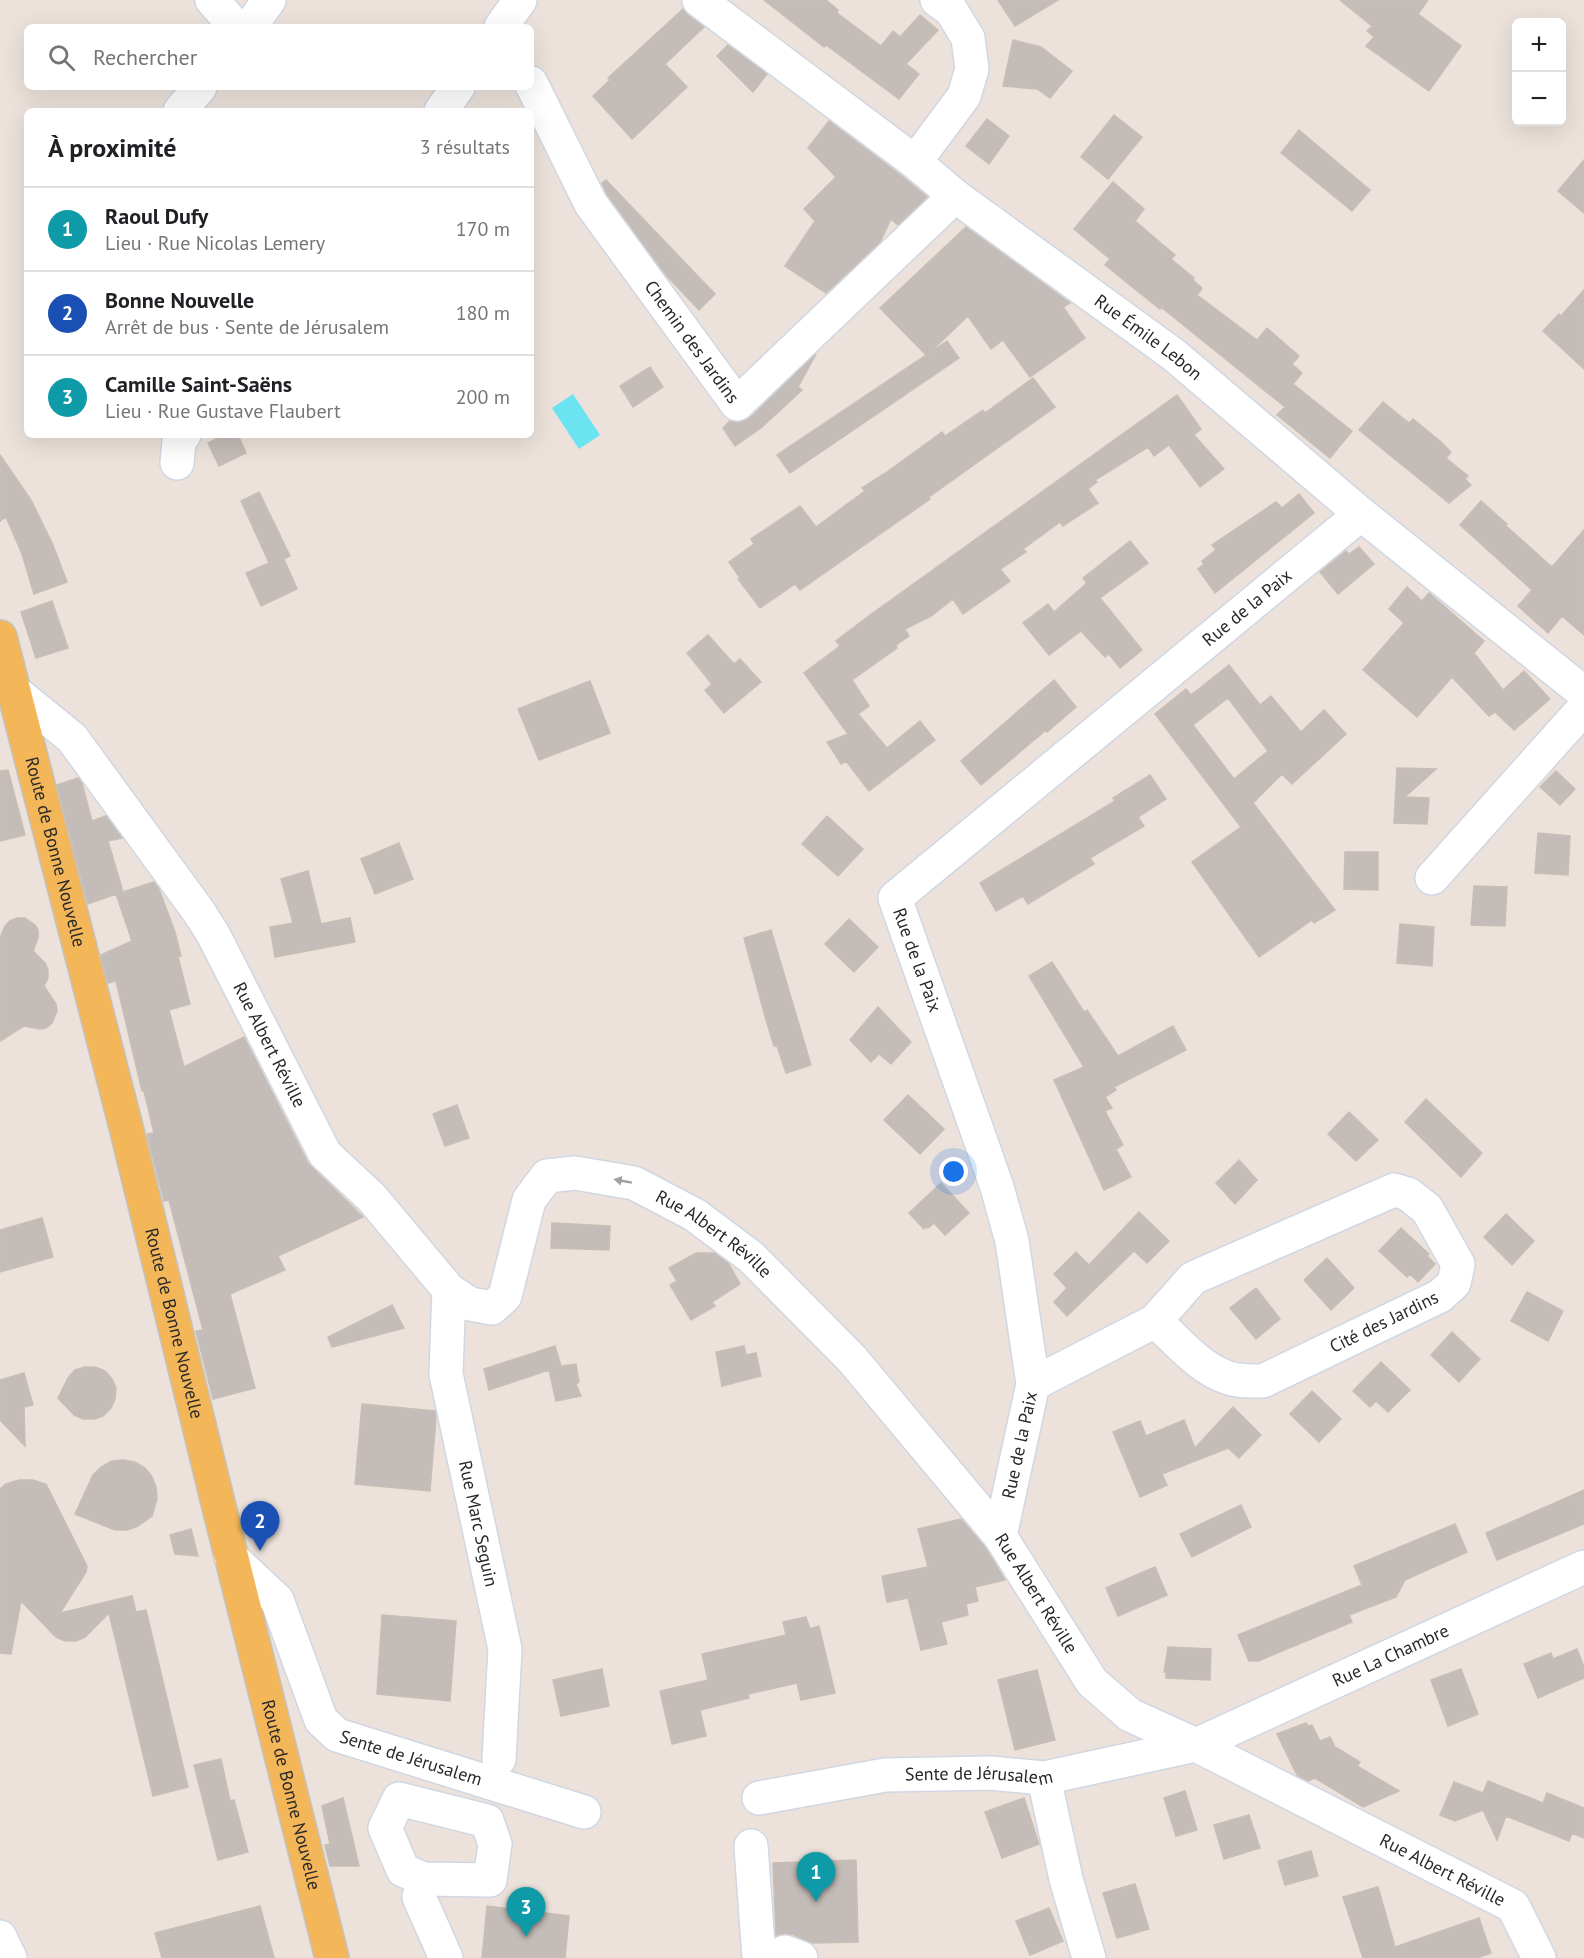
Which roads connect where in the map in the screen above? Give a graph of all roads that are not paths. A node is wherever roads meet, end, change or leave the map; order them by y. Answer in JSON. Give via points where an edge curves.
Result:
{"nodes":[{"id":1,"x":212,"y":0,"type":"edge"},
{"id":2,"x":269,"y":0,"type":"edge"},
{"id":3,"x":699,"y":0,"type":"edge"},
{"id":4,"x":938,"y":0,"type":"edge"},
{"id":5,"x":233,"y":24,"type":"edge"},
{"id":6,"x":252,"y":24,"type":"edge"},
{"id":7,"x":534,"y":89,"type":"edge"},
{"id":8,"x":198,"y":90,"type":"edge"},
{"id":9,"x":456,"y":90,"type":"edge"},
{"id":10,"x":182,"y":108,"type":"edge"},
{"id":11,"x":443,"y":108,"type":"edge"},
{"id":12,"x":915,"y":162,"type":"junction"},
{"id":13,"x":954,"y":196,"type":"junction"},
{"id":14,"x":1361,"y":514,"type":"junction"},
{"id":15,"x":0,"y":637,"type":"edge"},
{"id":16,"x":14,"y":690,"type":"junction"},
{"id":17,"x":1584,"y":693,"type":"edge"},
{"id":18,"x":1584,"y":708,"type":"edge"},
{"id":19,"x":1432,"y":878,"type":"dead end"},
{"id":20,"x":449,"y":1290,"type":"junction"},
{"id":21,"x":1155,"y":1321,"type":"junction"},
{"id":22,"x":1034,"y":1384,"type":"junction"},
{"id":23,"x":1000,"y":1536,"type":"junction"},
{"id":24,"x":231,"y":1557,"type":"junction"},
{"id":25,"x":1584,"y":1567,"type":"edge"},
{"id":26,"x":1197,"y":1745,"type":"junction"},
{"id":27,"x":499,"y":1759,"type":"dead end"},
{"id":28,"x":1044,"y":1778,"type":"junction"},
{"id":29,"x":759,"y":1798,"type":"dead end"},
{"id":30,"x":584,"y":1812,"type":"dead end"},
{"id":31,"x":751,"y":1846,"type":"dead end"},
{"id":32,"x":423,"y":1879,"type":"dead end"},
{"id":33,"x":0,"y":1937,"type":"edge"},
{"id":34,"x":10,"y":1958,"type":"edge"},
{"id":35,"x":332,"y":1958,"type":"edge"},
{"id":36,"x":446,"y":1958,"type":"edge"},
{"id":37,"x":759,"y":1958,"type":"edge"},
{"id":38,"x":771,"y":1958,"type":"edge"},
{"id":39,"x":801,"y":1958,"type":"edge"},
{"id":40,"x":1089,"y":1958,"type":"edge"},
{"id":41,"x":1539,"y":1958,"type":"edge"}],
"edges":[{"from":1,"to":5,"type":"street"},
{"from":2,"to":6,"type":"street"},
{"from":3,"to":12,"type":"street","name":"Rue Émile Lebon"},
{"from":4,"to":12,"type":"street","via":[[951,10],[968,38],[972,69],[964,96]]},
{"from":7,"to":13,"type":"street","name":"Chemin des Jardins","via":[[591,204],[737,404]]},
{"from":8,"to":10,"type":"street"},
{"from":9,"to":11,"type":"street"},
{"from":12,"to":13,"type":"street","name":"Rue Émile Lebon"},
{"from":13,"to":14,"type":"street","name":"Rue Émile Lebon","via":[[1174,355]]},
{"from":14,"to":17,"type":"street","name":"Rue Émile Lebon"},
{"from":14,"to":22,"type":"street","name":"Rue de la Paix","via":[[895,898],[997,1187],[1012,1242]]},
{"from":15,"to":16,"type":"main road","name":"Route de Bonne Nouvelle"},
{"from":16,"to":20,"type":"street","name":"Rue Albert Réville","via":[[72,738],[199,912],[325,1154],[372,1198]]},
{"from":16,"to":24,"type":"main road","name":"Route de Bonne Nouvelle"},
{"from":18,"to":19,"type":"street"},
{"from":23,"to":20,"type":"street","name":"Rue Albert Réville","one_way":true,"via":[[852,1359],[751,1257],[695,1215],[634,1183],[575,1173],[547,1176],[529,1200],[506,1296],[492,1308],[470,1304]]},
{"from":20,"to":27,"type":"street","name":"Rue Marc Seguin","via":[[446,1374],[505,1649]]},
{"from":21,"to":21,"type":"street","name":"Cité des Jardins","via":[[1193,1278],[1394,1190],[1408,1194],[1427,1209],[1458,1264],[1454,1283],[1440,1296],[1263,1381],[1242,1382],[1205,1366]]},
{"from":21,"to":22,"type":"street","name":"Cité des Jardins"},
{"from":22,"to":23,"type":"street","name":"Rue de la Paix"},
{"from":23,"to":26,"type":"street","name":"Rue Albert Réville","via":[[1092,1682],[1130,1715]]},
{"from":24,"to":30,"type":"street","name":"Sente de Jérusalem","via":[[277,1600],[321,1720],[337,1735]]},
{"from":24,"to":35,"type":"main road","name":"Route de Bonne Nouvelle"},
{"from":25,"to":26,"type":"street","name":"Rue La Chambre"},
{"from":26,"to":28,"type":"street","name":"Sente de Jérusalem"},
{"from":26,"to":41,"type":"street","name":"Rue Albert Réville","via":[[1513,1906]]},
{"from":28,"to":29,"type":"street","name":"Sente de Jérusalem","via":[[990,1773],[885,1775]]},
{"from":28,"to":40,"type":"street","via":[[1066,1879]]},
{"from":31,"to":37,"type":"street"},
{"from":32,"to":36,"type":"street","via":[[419,1897]]},
{"from":33,"to":34,"type":"street"},
{"from":38,"to":39,"type":"street","via":[[785,1953]]}]}
